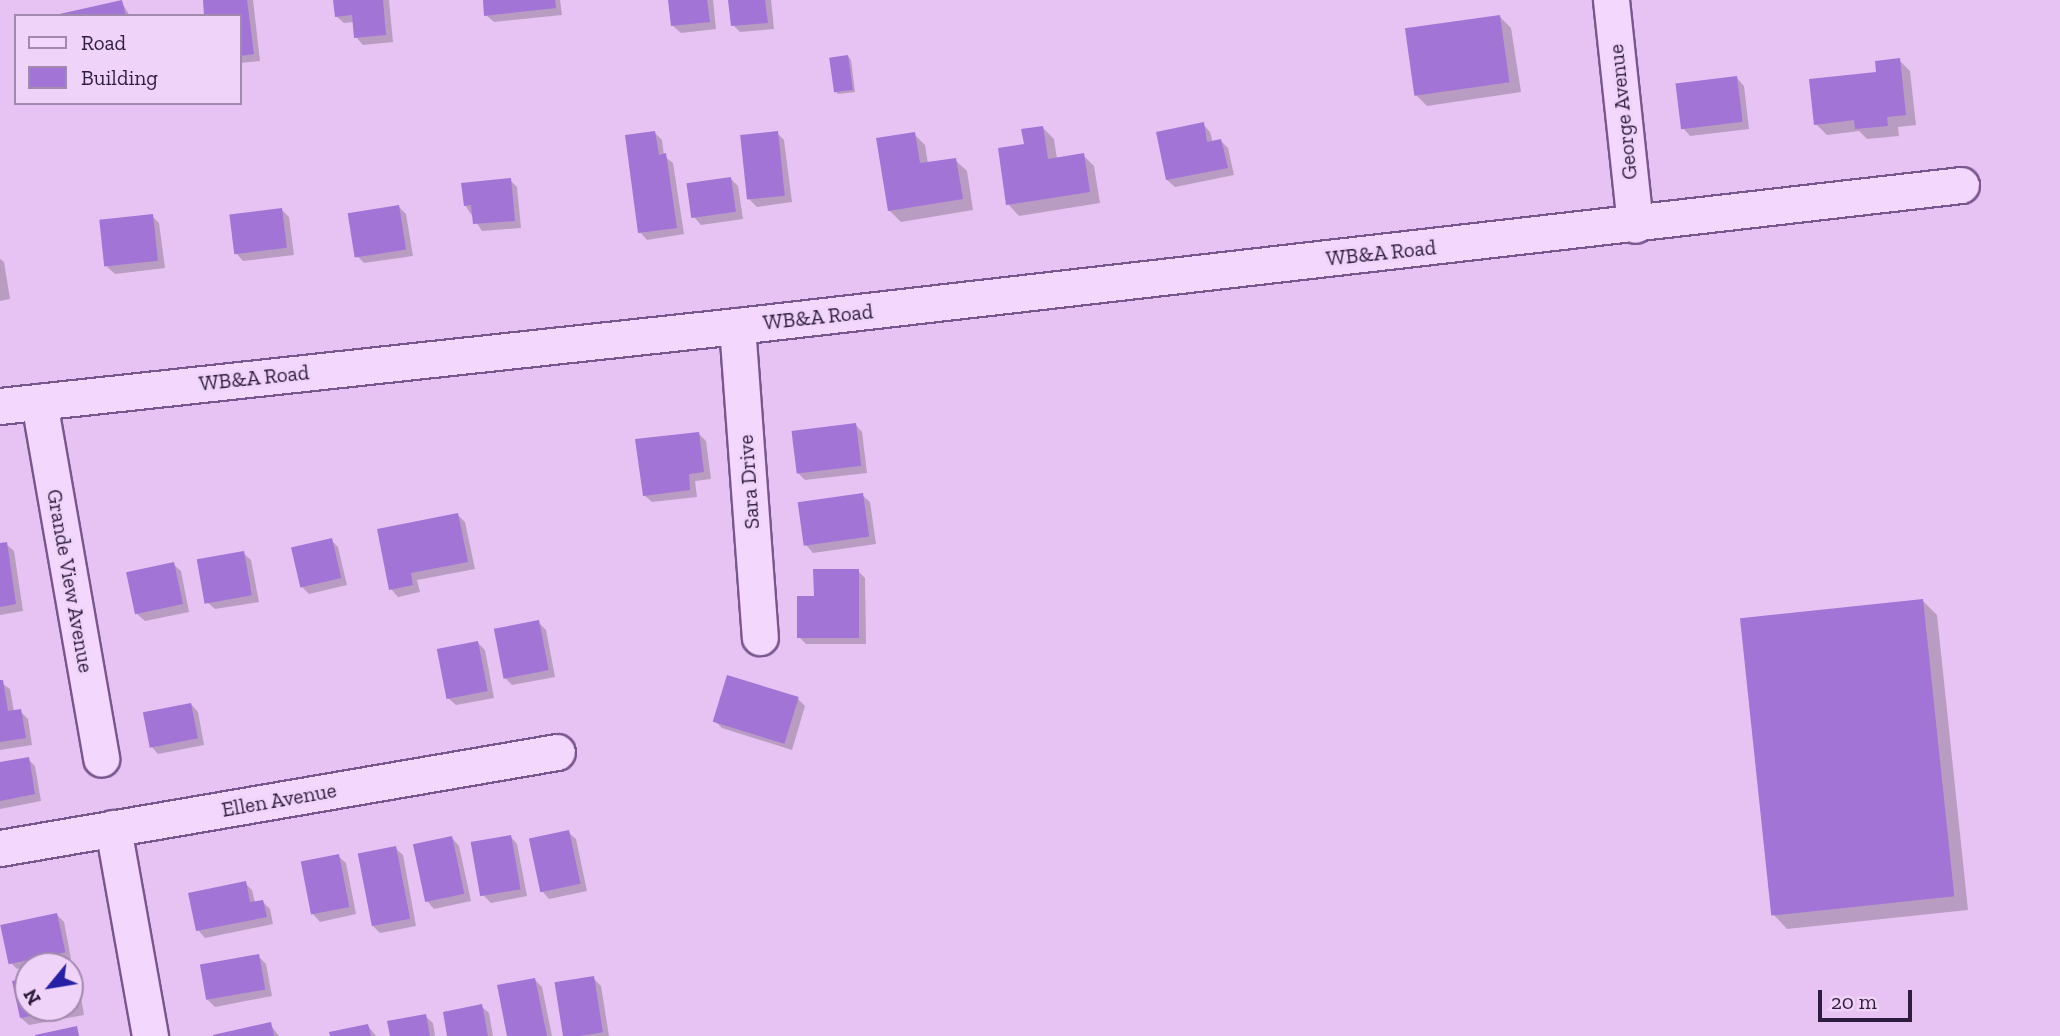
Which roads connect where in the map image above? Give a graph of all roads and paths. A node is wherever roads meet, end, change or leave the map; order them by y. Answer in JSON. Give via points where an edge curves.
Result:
{"nodes":[{"id":1,"x":1611,"y":0,"type":"edge"},
{"id":2,"x":1961,"y":185,"type":"dead end"},
{"id":3,"x":1635,"y":225,"type":"junction"},
{"id":4,"x":737,"y":326,"type":"junction"},
{"id":5,"x":39,"y":402,"type":"junction"},
{"id":6,"x":0,"y":406,"type":"edge"},
{"id":7,"x":760,"y":638,"type":"dead end"},
{"id":8,"x":557,"y":752,"type":"dead end"},
{"id":9,"x":101,"y":759,"type":"dead end"},
{"id":10,"x":113,"y":828,"type":"junction"},
{"id":11,"x":0,"y":848,"type":"edge"},
{"id":12,"x":150,"y":1036,"type":"edge"}],
"edges":[{"from":1,"to":3,"type":"street","name":"George Avenue"},
{"from":2,"to":3,"type":"street","name":"WB&A Road"},
{"from":3,"to":4,"type":"street","name":"WB&A Road"},
{"from":4,"to":5,"type":"street","name":"WB&A Road"},
{"from":4,"to":7,"type":"street","name":"Sara Drive"},
{"from":5,"to":6,"type":"street","name":"WB&A Road"},
{"from":5,"to":9,"type":"street","name":"Grande View Avenue"},
{"from":8,"to":10,"type":"street","name":"Ellen Avenue"},
{"from":10,"to":11,"type":"street","name":"Ellen Avenue"},
{"from":10,"to":12,"type":"street"}]}
